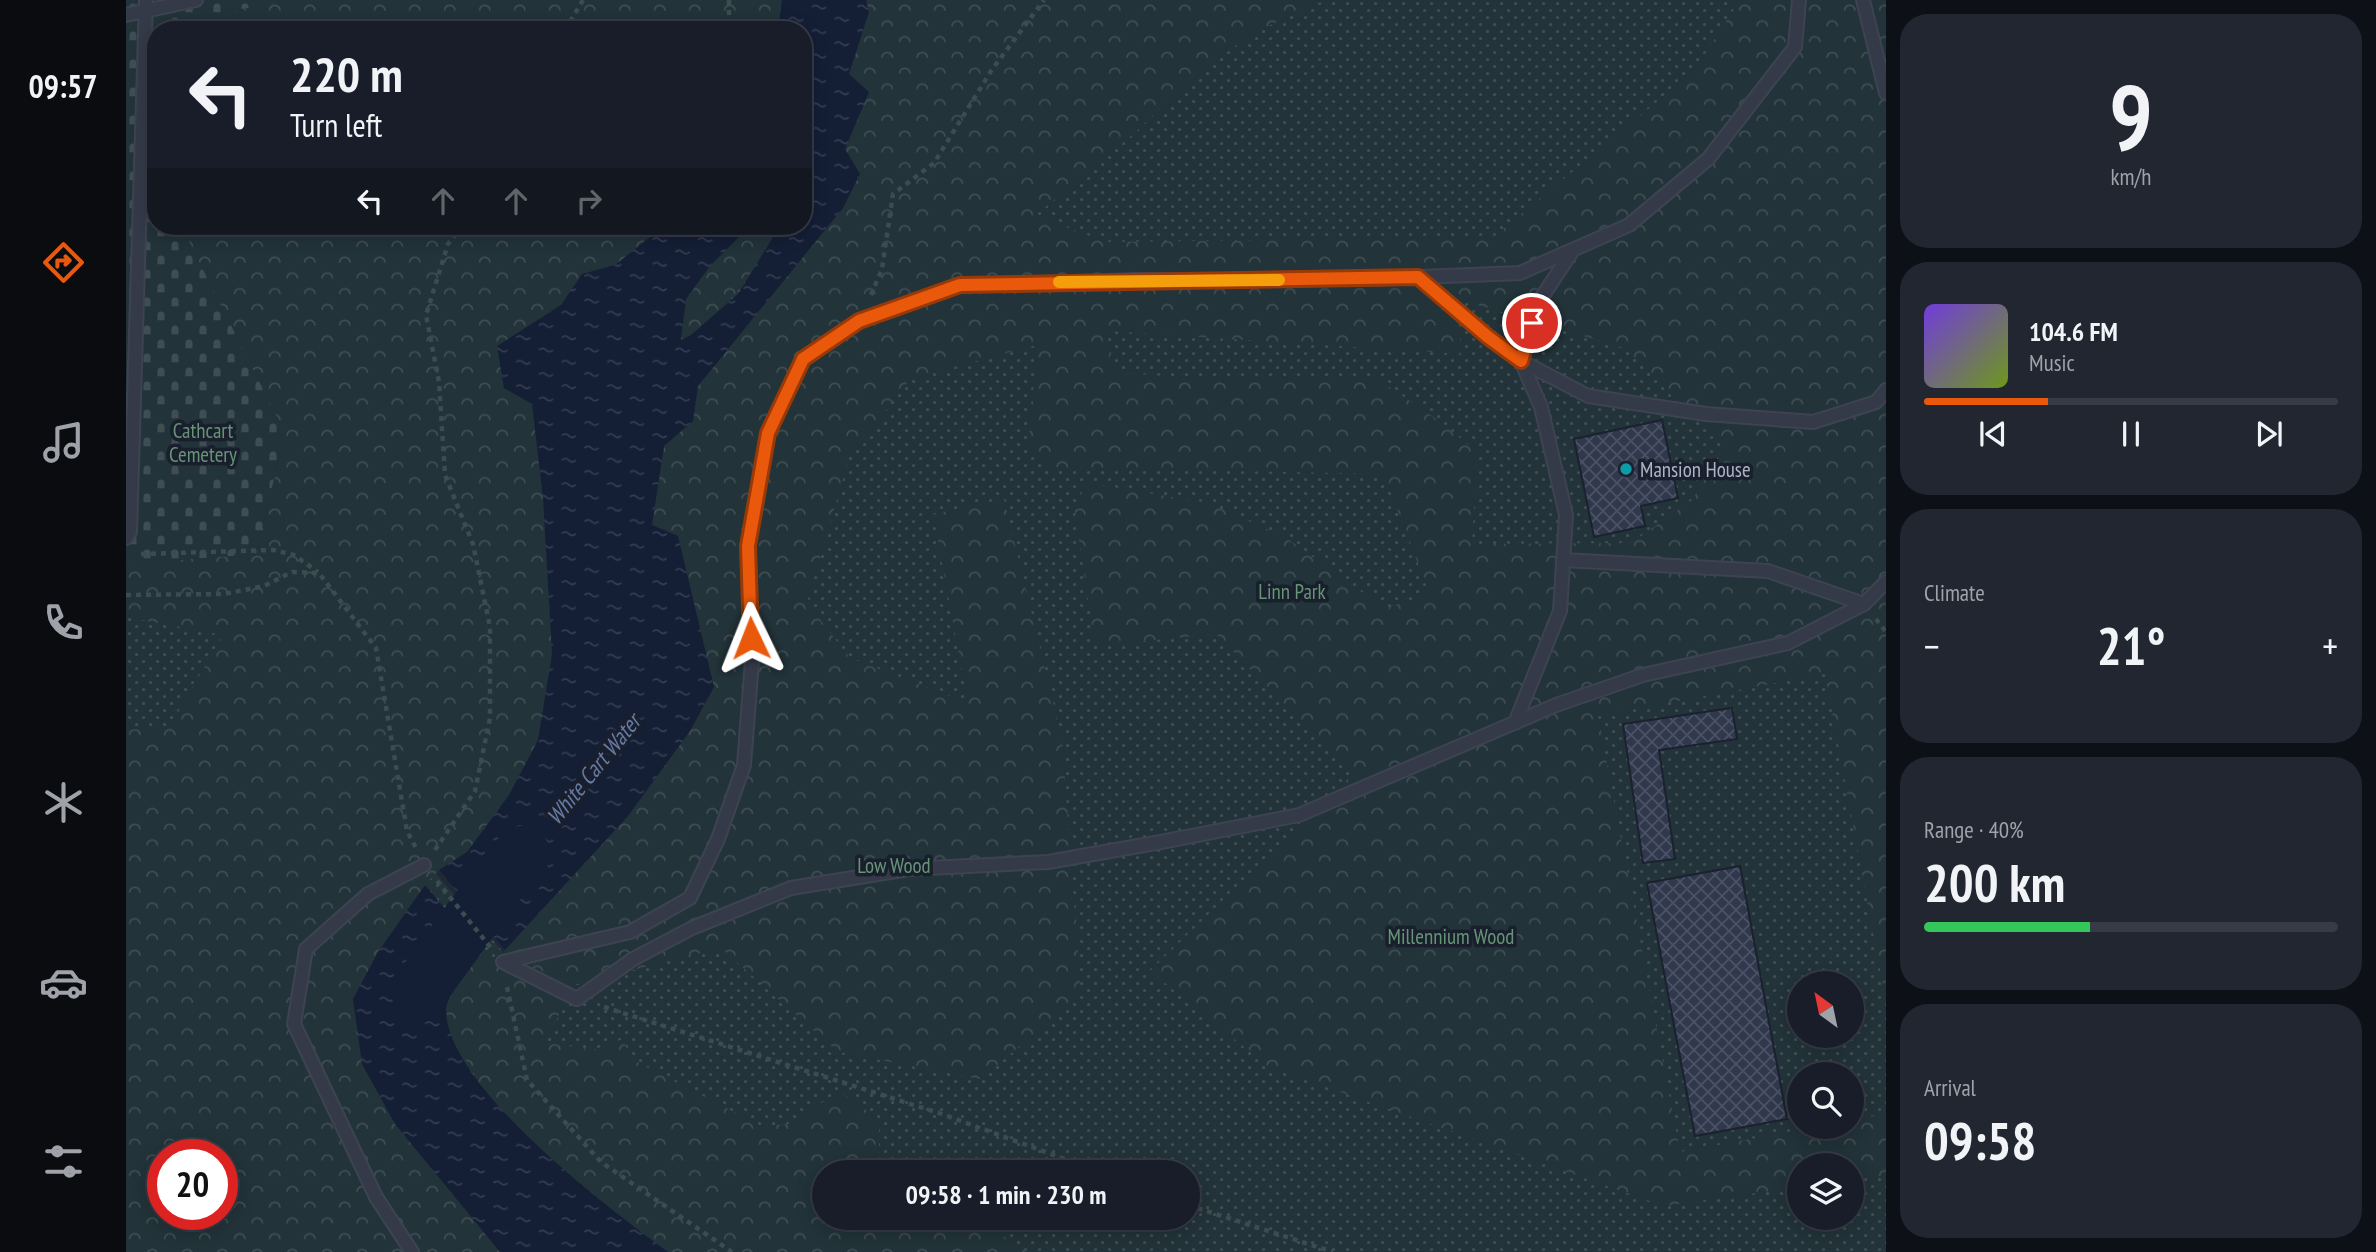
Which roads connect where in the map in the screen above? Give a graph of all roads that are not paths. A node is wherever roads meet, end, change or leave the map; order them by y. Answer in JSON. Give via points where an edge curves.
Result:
{"nodes":[{"id":1,"x":196,"y":0,"type":"edge"},
{"id":2,"x":1799,"y":0,"type":"edge"},
{"id":3,"x":1863,"y":0,"type":"edge"},
{"id":4,"x":146,"y":6,"type":"edge"},
{"id":5,"x":126,"y":15,"type":"edge"},
{"id":6,"x":1886,"y":93,"type":"edge"},
{"id":7,"x":1573,"y":249,"type":"junction"},
{"id":8,"x":1418,"y":277,"type":"junction"},
{"id":9,"x":1521,"y":361,"type":"junction"},
{"id":10,"x":1886,"y":390,"type":"edge"},
{"id":11,"x":1881,"y":404,"type":"edge"},
{"id":12,"x":126,"y":538,"type":"edge"},
{"id":13,"x":1563,"y":560,"type":"junction"},
{"id":14,"x":1886,"y":582,"type":"edge"},
{"id":15,"x":1864,"y":604,"type":"junction"},
{"id":16,"x":1515,"y":723,"type":"junction"},
{"id":17,"x":424,"y":865,"type":"road end"},
{"id":18,"x":412,"y":1252,"type":"edge"}],
"edges":[{"from":1,"to":4,"type":"lane"},
{"from":2,"to":7,"type":"lane","via":[[1795,47],[1708,159],[1629,225]]},
{"from":3,"to":6,"type":"lane"},
{"from":4,"to":5,"type":"lane"},
{"from":4,"to":12,"type":"lane","via":[[130,532]]},
{"from":7,"to":8,"type":"lane","via":[[1520,273]]},
{"from":7,"to":9,"type":"lane","via":[[1538,303]]},
{"from":8,"to":9,"type":"lane"},
{"from":8,"to":16,"type":"lane","via":[[960,285],[859,321],[803,359],[768,433],[748,546],[752,661],[744,765],[718,839],[690,898],[630,932],[503,962],[577,999],[633,959],[692,928],[791,888],[909,869],[1048,862],[1299,815]]},
{"from":9,"to":11,"type":"lane","via":[[1588,396],[1706,414],[1813,422]]},
{"from":9,"to":13,"type":"lane","via":[[1541,407],[1566,515]]},
{"from":10,"to":11,"type":"lane"},
{"from":13,"to":15,"type":"lane","via":[[1768,571]]},
{"from":13,"to":16,"type":"lane","via":[[1560,611]]},
{"from":14,"to":15,"type":"lane"},
{"from":15,"to":16,"type":"lane","via":[[1788,643],[1643,675]]},
{"from":17,"to":18,"type":"lane","via":[[368,894],[306,949],[294,1024],[376,1197]]}]}
